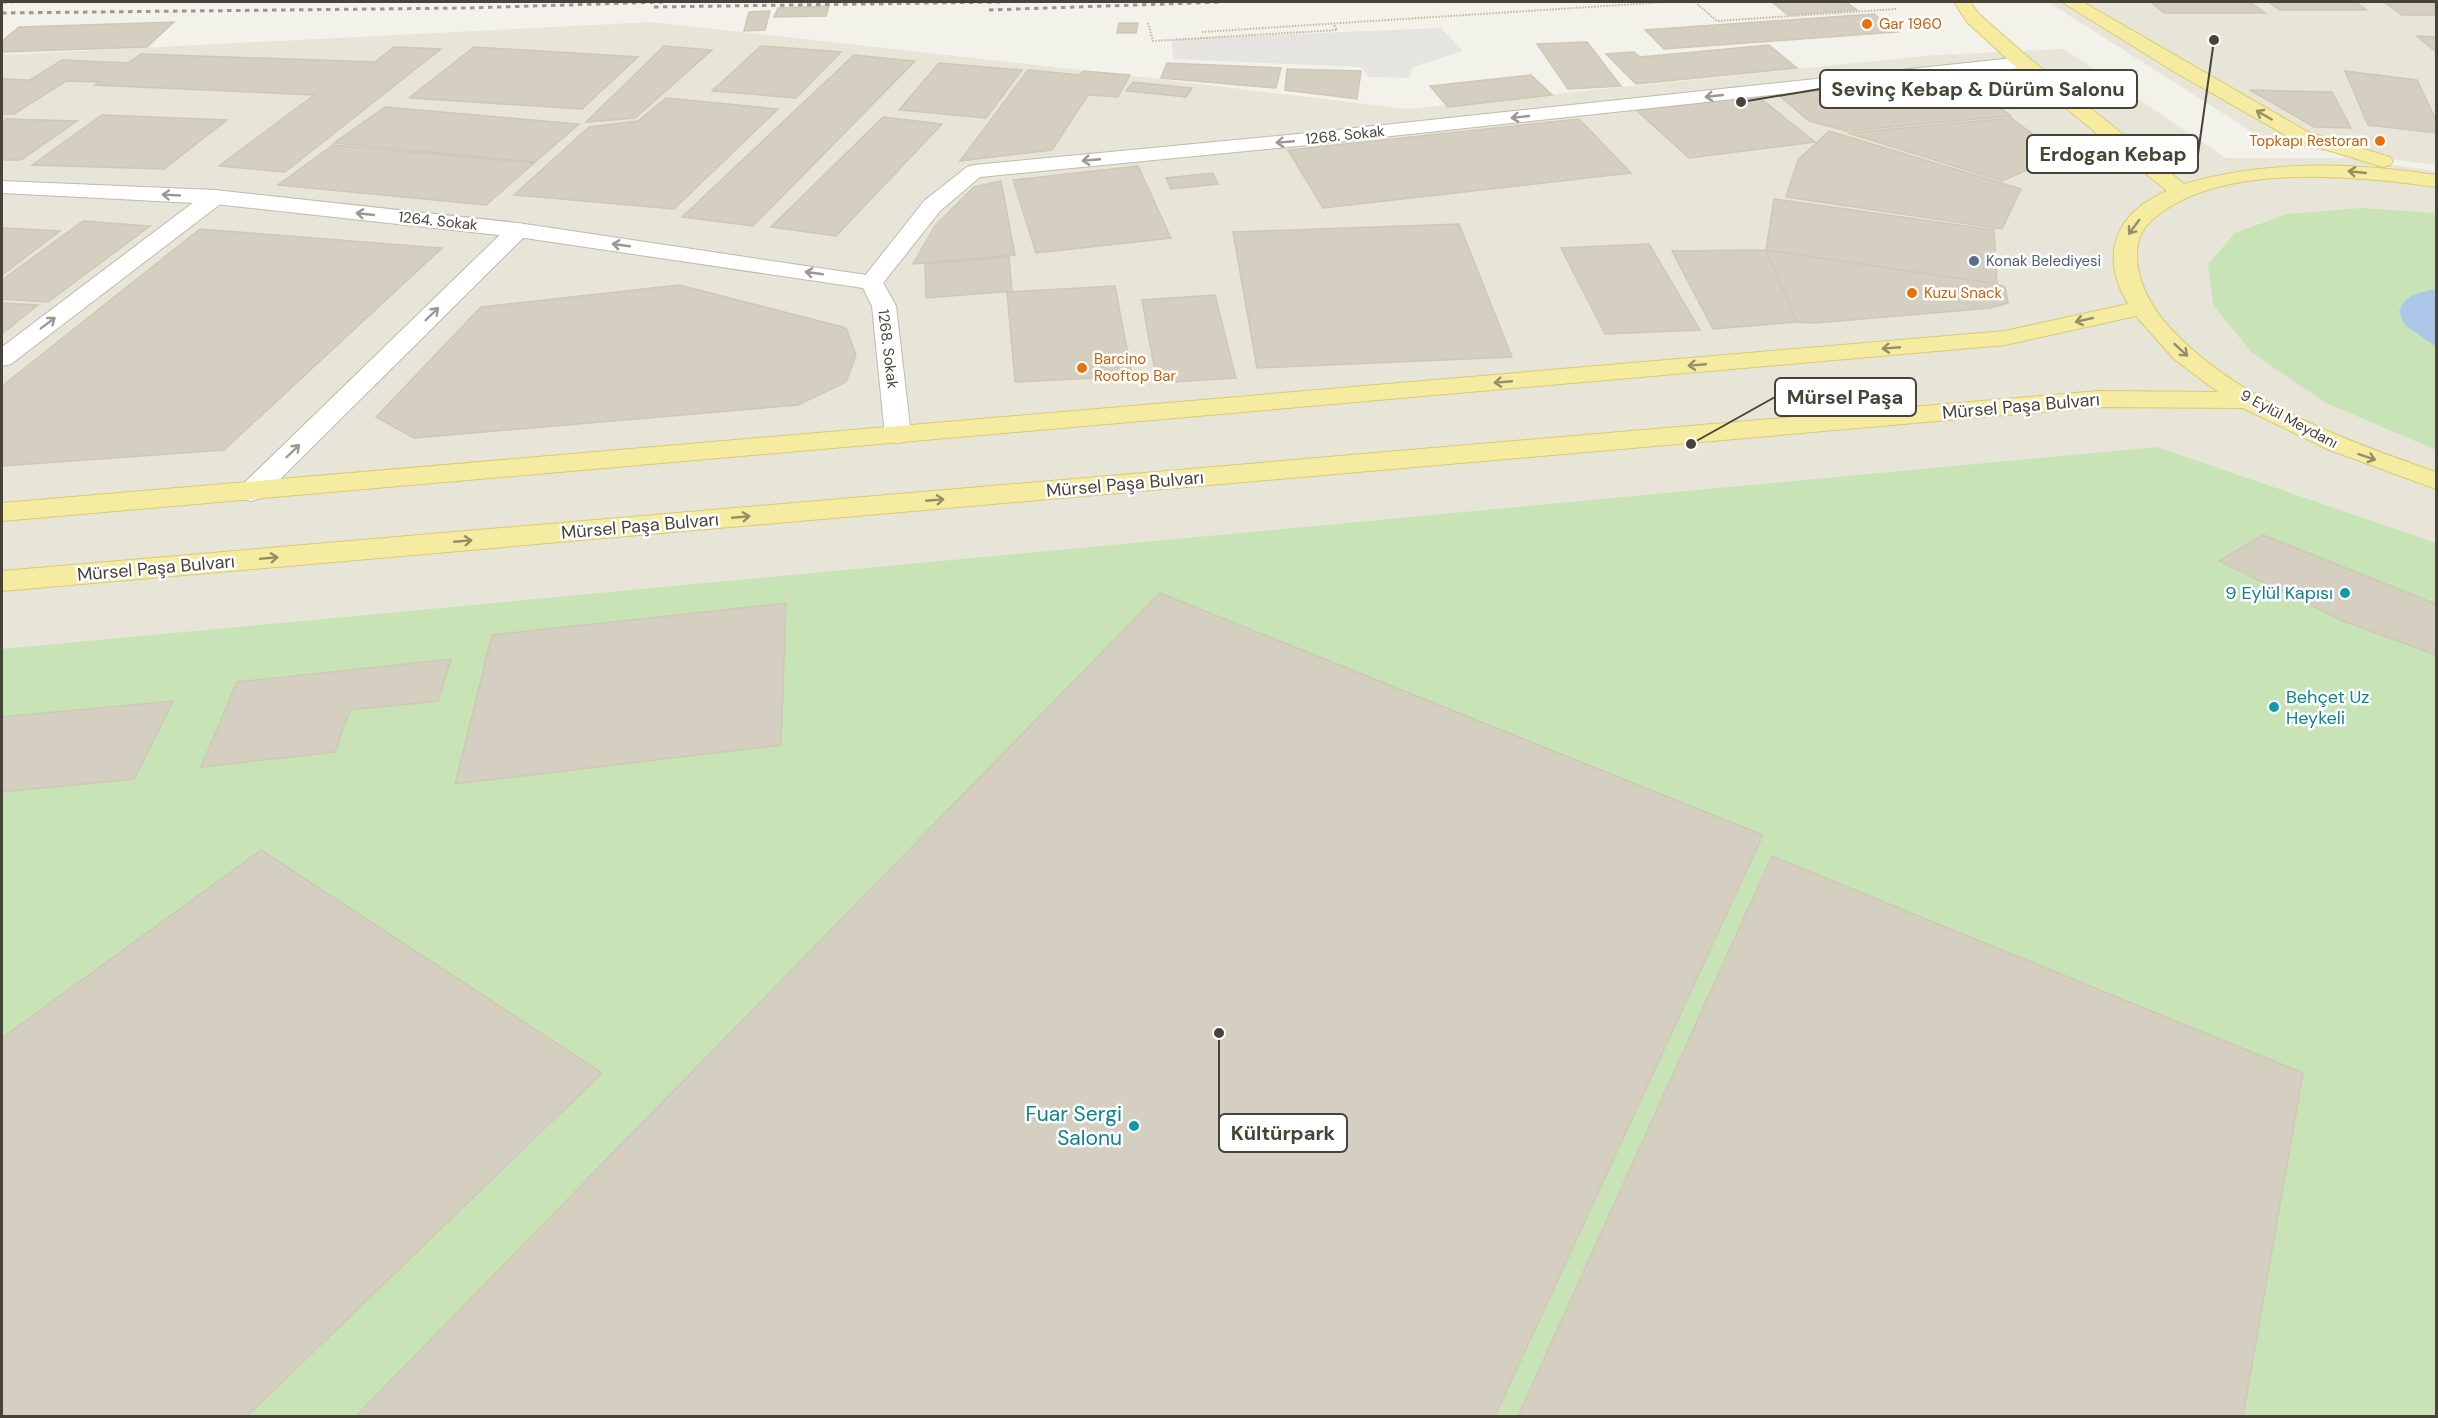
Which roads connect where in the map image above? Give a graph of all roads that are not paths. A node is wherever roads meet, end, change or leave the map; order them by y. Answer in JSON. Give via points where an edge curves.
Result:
{"nodes":[{"id":1,"x":1943,"y":2,"type":"edge"},
{"id":2,"x":1962,"y":2,"type":"edge"},
{"id":3,"x":2071,"y":2,"type":"edge"},
{"id":4,"x":1973,"y":18,"type":"junction"},
{"id":5,"x":2023,"y":63,"type":"junction"},
{"id":6,"x":2436,"y":179,"type":"edge"},
{"id":7,"x":2,"y":187,"type":"edge"},
{"id":8,"x":2180,"y":191,"type":"junction"},
{"id":9,"x":214,"y":197,"type":"junction"},
{"id":10,"x":518,"y":230,"type":"junction"},
{"id":11,"x":872,"y":282,"type":"junction"},
{"id":12,"x":2141,"y":308,"type":"junction"},
{"id":13,"x":2,"y":359,"type":"edge"},
{"id":14,"x":2248,"y":400,"type":"junction"},
{"id":15,"x":898,"y":435,"type":"junction"},
{"id":16,"x":2436,"y":481,"type":"edge"},
{"id":17,"x":251,"y":492,"type":"junction"},
{"id":18,"x":2,"y":513,"type":"edge"},
{"id":19,"x":2,"y":581,"type":"edge"}],
"edges":[{"from":1,"to":4,"type":"main road"},
{"from":2,"to":4,"type":"main road"},
{"from":6,"to":3,"type":"main road","one_way":true,"via":[[2301,136]]},
{"from":4,"to":5,"type":"main road"},
{"from":5,"to":8,"type":"main road"},
{"from":5,"to":11,"type":"street","name":"1268. Sokak","one_way":true,"via":[[974,171],[932,206]]},
{"from":6,"to":8,"type":"main road","name":"9 Eylül Meydanı","one_way":true,"via":[[2346,171],[2252,174]]},
{"from":9,"to":7,"type":"street","name":"1264. Sokak","one_way":true},
{"from":8,"to":12,"type":"main road","name":"9 Eylül Meydanı","one_way":true,"via":[[2145,212],[2126,238],[2124,271]]},
{"from":10,"to":9,"type":"street","name":"1264. Sokak","one_way":true},
{"from":13,"to":9,"type":"street","one_way":true},
{"from":11,"to":10,"type":"street","name":"1264. Sokak","one_way":true},
{"from":17,"to":10,"type":"street","one_way":true},
{"from":11,"to":15,"type":"street","name":"1268. Sokak","via":[[884,306]]},
{"from":12,"to":14,"type":"main road","name":"9 Eylül Meydanı","one_way":true,"via":[[2182,353]]},
{"from":12,"to":15,"type":"main road","one_way":true,"via":[[2005,338]]},
{"from":14,"to":16,"type":"main road","name":"9 Eylül Meydanı","one_way":true,"via":[[2351,452]]},
{"from":19,"to":14,"type":"main road","name":"Mürsel Paşa Bulvarı","one_way":true,"via":[[2098,399]]},
{"from":15,"to":17,"type":"main road"},
{"from":17,"to":18,"type":"main road"}]}
